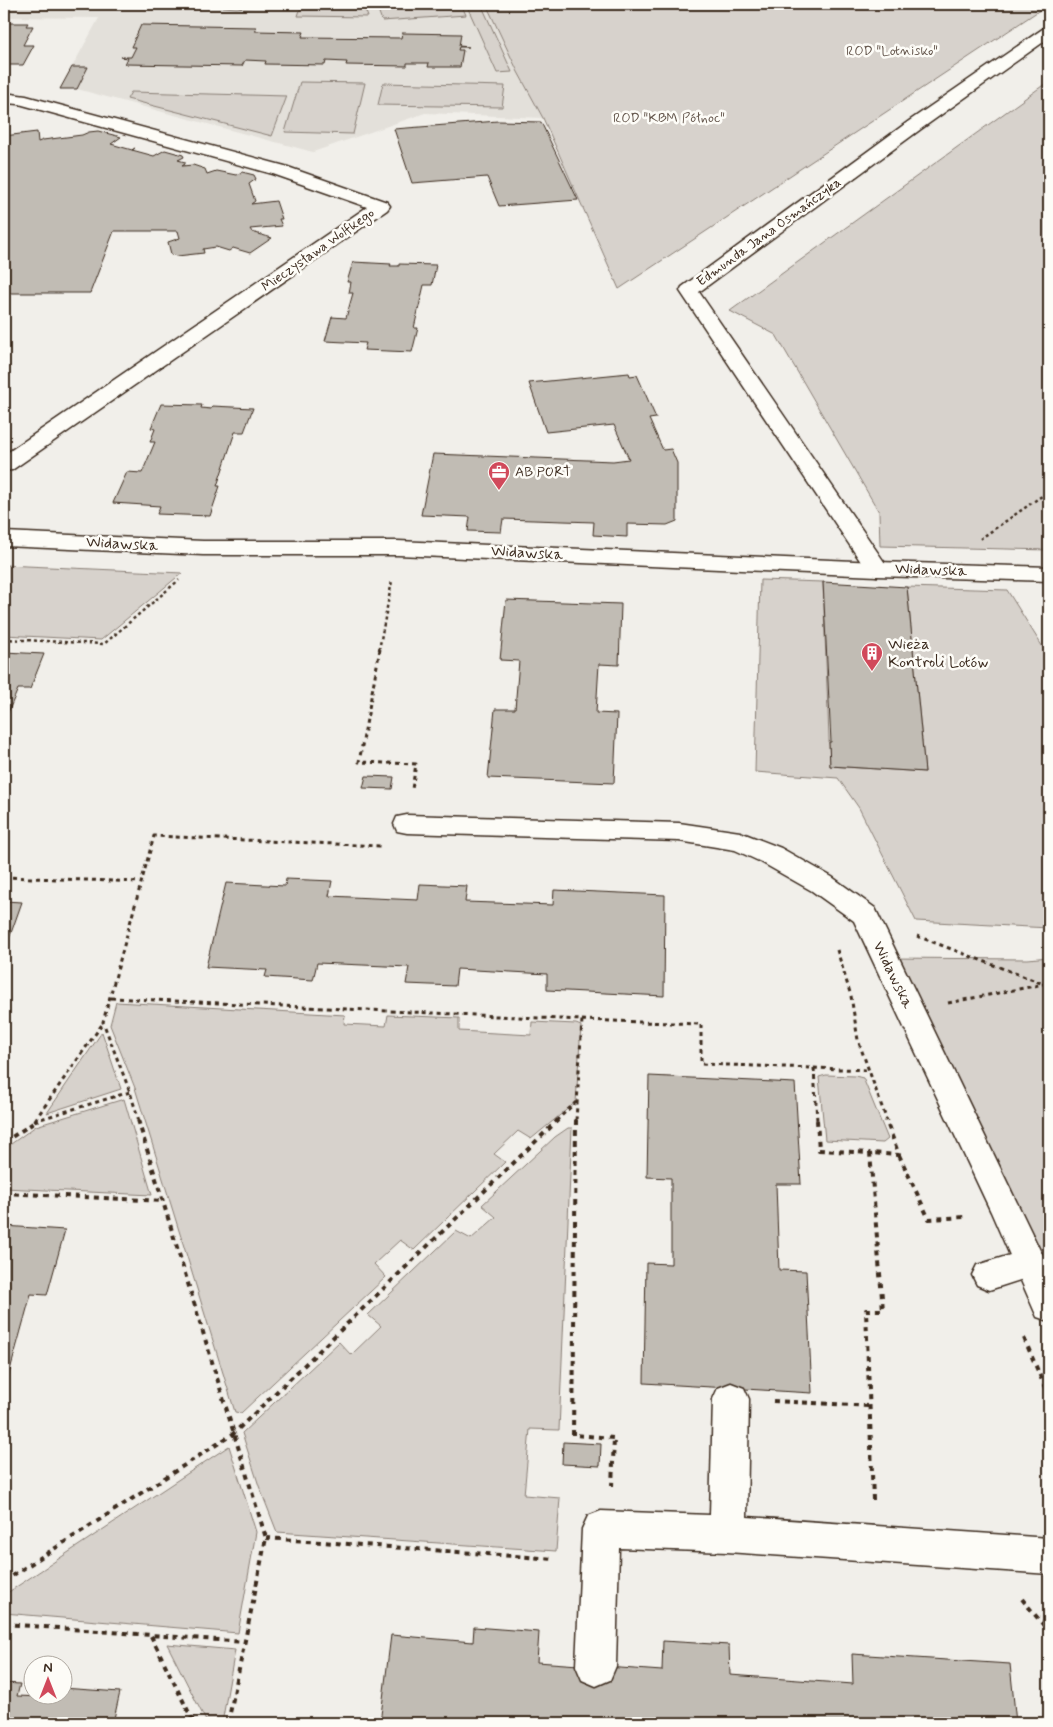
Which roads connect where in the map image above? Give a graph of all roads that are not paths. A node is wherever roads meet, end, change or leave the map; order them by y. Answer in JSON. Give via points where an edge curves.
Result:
{"nodes":[{"id":1,"x":1049,"y":31,"type":"edge"},
{"id":2,"x":4,"y":98,"type":"edge"},
{"id":3,"x":4,"y":465,"type":"edge"},
{"id":4,"x":4,"y":539,"type":"edge"},
{"id":5,"x":877,"y":569,"type":"junction"},
{"id":6,"x":1049,"y":574,"type":"edge"},
{"id":7,"x":407,"y":824,"type":"road end"},
{"id":8,"x":1030,"y":1263,"type":"junction"},
{"id":9,"x":989,"y":1275,"type":"dead end"},
{"id":10,"x":1049,"y":1306,"type":"edge"},
{"id":11,"x":731,"y":1399,"type":"road end"},
{"id":12,"x":727,"y":1534,"type":"junction"},
{"id":13,"x":1049,"y":1556,"type":"edge"},
{"id":14,"x":596,"y":1666,"type":"dead end"}],
"edges":[{"from":1,"to":5,"type":"street","name":"Edmunda Jana Osmańczyka","via":[[689,291]]},
{"from":2,"to":3,"type":"street","name":"Mieczysława Wolfkego","via":[[20,99],[271,168],[381,206]]},
{"from":4,"to":5,"type":"street","name":"Widawska","via":[[203,548],[398,548]]},
{"from":5,"to":6,"type":"street","name":"Widawska"},
{"from":7,"to":8,"type":"street","name":"Widawska","via":[[679,832],[740,841],[822,884],[864,915]]},
{"from":8,"to":9,"type":"street"},
{"from":8,"to":10,"type":"street","name":"Widawska"},
{"from":11,"to":12,"type":"street"},
{"from":12,"to":13,"type":"street"},
{"from":12,"to":14,"type":"street","via":[[601,1529]]}]}
